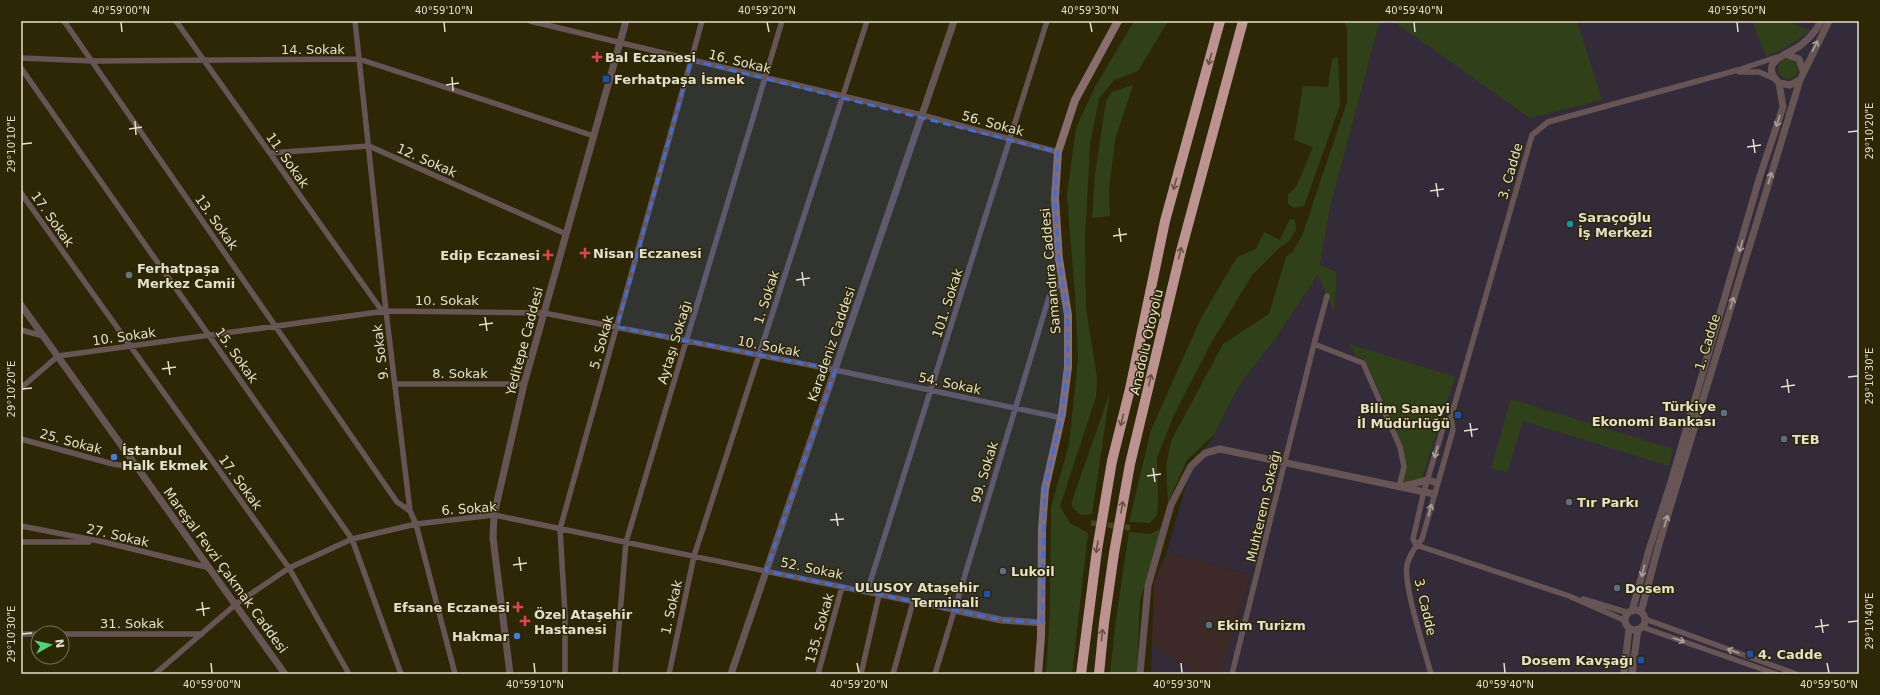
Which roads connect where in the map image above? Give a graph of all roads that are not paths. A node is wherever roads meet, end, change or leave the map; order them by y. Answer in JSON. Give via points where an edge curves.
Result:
{"nodes":[{"id":1,"x":64,"y":21,"type":"edge"},
{"id":2,"x":176,"y":21,"type":"edge"},
{"id":3,"x":356,"y":21,"type":"edge"},
{"id":4,"x":530,"y":21,"type":"edge"},
{"id":5,"x":626,"y":21,"type":"edge"},
{"id":6,"x":702,"y":21,"type":"edge"},
{"id":7,"x":782,"y":21,"type":"edge"},
{"id":8,"x":867,"y":21,"type":"edge"},
{"id":9,"x":954,"y":21,"type":"edge"},
{"id":10,"x":1047,"y":21,"type":"edge"},
{"id":11,"x":1118,"y":21,"type":"edge"},
{"id":12,"x":1220,"y":21,"type":"edge"},
{"id":13,"x":1243,"y":21,"type":"edge"},
{"id":14,"x":1821,"y":21,"type":"edge"},
{"id":15,"x":1829,"y":21,"type":"edge"},
{"id":16,"x":620,"y":42,"type":"junction"},
{"id":17,"x":1785,"y":54,"type":"junction"},
{"id":18,"x":1777,"y":57,"type":"junction"},
{"id":19,"x":21,"y":58,"type":"edge"},
{"id":20,"x":359,"y":59,"type":"junction"},
{"id":21,"x":92,"y":60,"type":"junction"},
{"id":22,"x":203,"y":60,"type":"junction"},
{"id":23,"x":692,"y":60,"type":"junction"},
{"id":24,"x":21,"y":68,"type":"edge"},
{"id":25,"x":1733,"y":72,"type":"junction"},
{"id":26,"x":1803,"y":72,"type":"junction"},
{"id":27,"x":765,"y":78,"type":"junction"},
{"id":28,"x":1800,"y":80,"type":"junction"},
{"id":29,"x":1777,"y":82,"type":"junction"},
{"id":30,"x":843,"y":96,"type":"junction"},
{"id":31,"x":922,"y":115,"type":"junction"},
{"id":32,"x":594,"y":136,"type":"junction"},
{"id":33,"x":1010,"y":139,"type":"junction"},
{"id":34,"x":368,"y":146,"type":"junction"},
{"id":35,"x":1058,"y":152,"type":"junction"},
{"id":36,"x":270,"y":153,"type":"junction"},
{"id":37,"x":21,"y":193,"type":"edge"},
{"id":38,"x":566,"y":234,"type":"junction"},
{"id":39,"x":1062,"y":280,"type":"junction"},
{"id":40,"x":1327,"y":296,"type":"dead end"},
{"id":41,"x":21,"y":305,"type":"edge"},
{"id":42,"x":384,"y":311,"type":"junction"},
{"id":43,"x":544,"y":313,"type":"junction"},
{"id":44,"x":276,"y":327,"type":"junction"},
{"id":45,"x":616,"y":327,"type":"junction"},
{"id":46,"x":21,"y":330,"type":"edge"},
{"id":47,"x":210,"y":335,"type":"junction"},
{"id":48,"x":43,"y":336,"type":"junction"},
{"id":49,"x":686,"y":341,"type":"junction"},
{"id":50,"x":1314,"y":344,"type":"junction"},
{"id":51,"x":130,"y":346,"type":"junction"},
{"id":52,"x":58,"y":356,"type":"junction"},
{"id":53,"x":759,"y":356,"type":"junction"},
{"id":54,"x":835,"y":370,"type":"junction"},
{"id":55,"x":395,"y":384,"type":"junction"},
{"id":56,"x":524,"y":384,"type":"junction"},
{"id":57,"x":21,"y":388,"type":"edge"},
{"id":58,"x":931,"y":390,"type":"junction"},
{"id":59,"x":1015,"y":408,"type":"junction"},
{"id":60,"x":1451,"y":417,"type":"junction"},
{"id":61,"x":1062,"y":418,"type":"junction"},
{"id":62,"x":21,"y":439,"type":"edge"},
{"id":63,"x":1285,"y":462,"type":"junction"},
{"id":64,"x":138,"y":468,"type":"junction"},
{"id":65,"x":1428,"y":480,"type":"junction"},
{"id":66,"x":1437,"y":483,"type":"junction"},
{"id":67,"x":1674,"y":483,"type":"junction"},
{"id":68,"x":1399,"y":487,"type":"junction"},
{"id":69,"x":1424,"y":491,"type":"junction"},
{"id":70,"x":1434,"y":494,"type":"junction"},
{"id":71,"x":410,"y":511,"type":"junction"},
{"id":72,"x":494,"y":515,"type":"junction"},
{"id":73,"x":416,"y":524,"type":"junction"},
{"id":74,"x":21,"y":526,"type":"edge"},
{"id":75,"x":560,"y":529,"type":"junction"},
{"id":76,"x":352,"y":539,"type":"junction"},
{"id":77,"x":21,"y":542,"type":"edge"},
{"id":78,"x":104,"y":542,"type":"junction"},
{"id":79,"x":626,"y":542,"type":"junction"},
{"id":80,"x":1416,"y":545,"type":"junction"},
{"id":81,"x":1654,"y":546,"type":"junction"},
{"id":82,"x":694,"y":556,"type":"junction"},
{"id":83,"x":210,"y":568,"type":"junction"},
{"id":84,"x":290,"y":568,"type":"junction"},
{"id":85,"x":766,"y":571,"type":"junction"},
{"id":86,"x":842,"y":587,"type":"junction"},
{"id":87,"x":867,"y":592,"type":"junction"},
{"id":88,"x":879,"y":595,"type":"junction"},
{"id":89,"x":1569,"y":596,"type":"junction"},
{"id":90,"x":913,"y":602,"type":"junction"},
{"id":91,"x":236,"y":604,"type":"junction"},
{"id":92,"x":954,"y":610,"type":"junction"},
{"id":93,"x":1631,"y":612,"type":"junction"},
{"id":94,"x":1643,"y":616,"type":"junction"},
{"id":95,"x":1042,"y":623,"type":"junction"},
{"id":96,"x":1628,"y":625,"type":"junction"},
{"id":97,"x":1640,"y":628,"type":"junction"},
{"id":98,"x":70,"y":634,"type":"edge"},
{"id":99,"x":202,"y":634,"type":"junction"},
{"id":100,"x":1718,"y":646,"type":"junction"},
{"id":101,"x":1715,"y":652,"type":"junction"},
{"id":102,"x":1787,"y":672,"type":"edge"},
{"id":103,"x":155,"y":674,"type":"edge"},
{"id":104,"x":285,"y":674,"type":"edge"},
{"id":105,"x":349,"y":674,"type":"edge"},
{"id":106,"x":401,"y":674,"type":"edge"},
{"id":107,"x":455,"y":674,"type":"edge"},
{"id":108,"x":510,"y":674,"type":"edge"},
{"id":109,"x":565,"y":674,"type":"edge"},
{"id":110,"x":615,"y":674,"type":"edge"},
{"id":111,"x":669,"y":674,"type":"edge"},
{"id":112,"x":731,"y":674,"type":"edge"},
{"id":113,"x":818,"y":674,"type":"edge"},
{"id":114,"x":861,"y":674,"type":"edge"},
{"id":115,"x":893,"y":674,"type":"edge"},
{"id":116,"x":935,"y":674,"type":"edge"},
{"id":117,"x":1038,"y":674,"type":"edge"},
{"id":118,"x":1081,"y":674,"type":"edge"},
{"id":119,"x":1099,"y":674,"type":"edge"},
{"id":120,"x":1140,"y":674,"type":"edge"},
{"id":121,"x":1232,"y":674,"type":"edge"},
{"id":122,"x":1431,"y":674,"type":"edge"},
{"id":123,"x":1624,"y":674,"type":"edge"},
{"id":124,"x":1632,"y":674,"type":"edge"},
{"id":125,"x":1776,"y":674,"type":"edge"},
{"id":126,"x":1796,"y":674,"type":"edge"}],
"edges":[{"from":1,"to":21,"type":"street","name":"13. Sokak"},
{"from":2,"to":22,"type":"street","name":"11. Sokak"},
{"from":3,"to":20,"type":"street","name":"9. Sokak"},
{"from":4,"to":16,"type":"street","name":"16. Sokak"},
{"from":5,"to":16,"type":"street","name":"Yeditepe Caddesi"},
{"from":6,"to":23,"type":"street","name":"5. Sokak"},
{"from":7,"to":27,"type":"street","name":"Aytaşı Sokağı"},
{"from":8,"to":30,"type":"street","name":"1. Sokak"},
{"from":9,"to":31,"type":"street","name":"Karadeniz Caddesi"},
{"from":10,"to":33,"type":"street","name":"101. Sokak"},
{"from":11,"to":35,"type":"main road","name":"Samandıra Caddesi","via":[[1075,100]]},
{"from":12,"to":118,"type":"highway","name":"Anadolu Otoyolu","one_way":true,"via":[[1165,221],[1130,389],[1112,461],[1097,550]]},
{"from":119,"to":13,"type":"highway","name":"Anadolu Otoyolu","one_way":true,"via":[[1114,553],[1130,464],[1181,251]]},
{"from":14,"to":17,"type":"street","via":[[1813,35]]},
{"from":26,"to":15,"type":"street","one_way":true},
{"from":16,"to":23,"type":"street","name":"16. Sokak"},
{"from":16,"to":32,"type":"street","name":"Yeditepe Caddesi"},
{"from":17,"to":18,"type":"street"},
{"from":17,"to":26,"type":"street","via":[[1799,59]]},
{"from":18,"to":25,"type":"street","name":"3. Cadde"},
{"from":18,"to":29,"type":"street","via":[[1772,68]]},
{"from":19,"to":21,"type":"street","name":"14. Sokak"},
{"from":20,"to":22,"type":"street","name":"14. Sokak"},
{"from":20,"to":32,"type":"street","name":"14. Sokak"},
{"from":20,"to":34,"type":"street","name":"9. Sokak"},
{"from":21,"to":22,"type":"street","name":"14. Sokak"},
{"from":21,"to":44,"type":"street","name":"13. Sokak"},
{"from":22,"to":36,"type":"street","name":"11. Sokak"},
{"from":23,"to":27,"type":"street","name":"16. Sokak"},
{"from":23,"to":45,"type":"street","name":"5. Sokak"},
{"from":24,"to":47,"type":"street","name":"15. Sokak"},
{"from":25,"to":29,"type":"street","name":"3. Cadde","via":[[1759,72]]},
{"from":25,"to":60,"type":"street","name":"3. Cadde","via":[[1548,122],[1532,135]]},
{"from":26,"to":28,"type":"street"},
{"from":27,"to":30,"type":"street","name":"16. Sokak"},
{"from":27,"to":49,"type":"street","name":"Aytaşı Sokağı"},
{"from":28,"to":29,"type":"street","via":[[1790,85]]},
{"from":67,"to":28,"type":"street","name":"1. Cadde","one_way":true},
{"from":29,"to":67,"type":"street","name":"1. Cadde","one_way":true,"via":[[1783,107],[1760,176]]},
{"from":30,"to":31,"type":"street","name":"16. Sokak"},
{"from":30,"to":53,"type":"street","name":"1. Sokak"},
{"from":31,"to":33,"type":"street","name":"56. Sokak"},
{"from":31,"to":54,"type":"street","name":"Karadeniz Caddesi"},
{"from":32,"to":38,"type":"street","name":"Yeditepe Caddesi"},
{"from":33,"to":35,"type":"street","name":"56. Sokak"},
{"from":33,"to":58,"type":"street","name":"101. Sokak"},
{"from":34,"to":36,"type":"street","name":"12. Sokak"},
{"from":34,"to":38,"type":"street","name":"12. Sokak"},
{"from":34,"to":42,"type":"street","name":"9. Sokak"},
{"from":35,"to":39,"type":"main road","name":"Samandıra Caddesi","via":[[1055,198]]},
{"from":36,"to":42,"type":"street","name":"11. Sokak"},
{"from":37,"to":51,"type":"street","name":"17. Sokak"},
{"from":38,"to":43,"type":"street","name":"Yeditepe Caddesi"},
{"from":39,"to":59,"type":"street","name":"99. Sokak","via":[[1049,297]]},
{"from":39,"to":61,"type":"main road","name":"Samandıra Caddesi","via":[[1068,314],[1068,366]]},
{"from":40,"to":50,"type":"street","name":"Muhterem Sokağı"},
{"from":41,"to":48,"type":"street","name":"Mareşal Fevzi Çakmak Caddesi"},
{"from":42,"to":43,"type":"street","name":"10. Sokak"},
{"from":42,"to":44,"type":"street","name":"10. Sokak"},
{"from":42,"to":55,"type":"street","name":"9. Sokak"},
{"from":43,"to":45,"type":"street","name":"10. Sokak"},
{"from":43,"to":56,"type":"street","name":"Yeditepe Caddesi"},
{"from":44,"to":47,"type":"street","name":"10. Sokak"},
{"from":44,"to":71,"type":"street","name":"13. Sokak","via":[[397,502]]},
{"from":45,"to":49,"type":"street","name":"10. Sokak"},
{"from":45,"to":75,"type":"street","name":"5. Sokak"},
{"from":46,"to":48,"type":"street"},
{"from":47,"to":51,"type":"street","name":"10. Sokak"},
{"from":47,"to":76,"type":"street","name":"15. Sokak"},
{"from":48,"to":52,"type":"street","name":"Mareşal Fevzi Çakmak Caddesi"},
{"from":49,"to":53,"type":"street","name":"10. Sokak"},
{"from":49,"to":79,"type":"street","name":"Aytaşı Sokağı"},
{"from":50,"to":63,"type":"street","name":"Muhterem Sokağı"},
{"from":50,"to":68,"type":"street","via":[[1363,362],[1400,447],[1404,467]]},
{"from":51,"to":52,"type":"street","name":"10. Sokak"},
{"from":51,"to":84,"type":"street","name":"17. Sokak"},
{"from":52,"to":57,"type":"street"},
{"from":52,"to":64,"type":"street","name":"Mareşal Fevzi Çakmak Caddesi"},
{"from":53,"to":54,"type":"street","name":"10. Sokak"},
{"from":53,"to":82,"type":"street","name":"1. Sokak"},
{"from":54,"to":58,"type":"street","name":"54. Sokak"},
{"from":54,"to":85,"type":"street","name":"Karadeniz Caddesi"},
{"from":55,"to":56,"type":"street","name":"8. Sokak"},
{"from":55,"to":71,"type":"street","name":"9. Sokak"},
{"from":56,"to":72,"type":"street","name":"Yeditepe Caddesi"},
{"from":58,"to":59,"type":"street","name":"54. Sokak"},
{"from":58,"to":87,"type":"street","name":"101. Sokak"},
{"from":59,"to":61,"type":"street","name":"54. Sokak"},
{"from":59,"to":92,"type":"street","name":"99. Sokak"},
{"from":60,"to":65,"type":"street","one_way":true,"via":[[1444,425]]},
{"from":60,"to":66,"type":"street","name":"3. Cadde","via":[[1453,430]]},
{"from":61,"to":95,"type":"main road","name":"Samandıra Caddesi","via":[[1045,489],[1042,529]]},
{"from":62,"to":64,"type":"street","name":"25. Sokak","via":[[113,464]]},
{"from":63,"to":68,"type":"street"},
{"from":63,"to":120,"type":"street","via":[[1220,449],[1205,453],[1191,466],[1171,505],[1148,586]]},
{"from":63,"to":121,"type":"street","name":"Muhterem Sokağı"},
{"from":64,"to":83,"type":"street","name":"Mareşal Fevzi Çakmak Caddesi"},
{"from":65,"to":66,"type":"street"},
{"from":65,"to":68,"type":"street"},
{"from":65,"to":69,"type":"street"},
{"from":66,"to":70,"type":"street","name":"3. Cadde"},
{"from":67,"to":81,"type":"street","name":"1. Cadde"},
{"from":68,"to":69,"type":"street"},
{"from":69,"to":70,"type":"street"},
{"from":69,"to":80,"type":"street","via":[[1412,538]]},
{"from":80,"to":70,"type":"street","name":"3. Cadde","one_way":true,"via":[[1422,539]]},
{"from":71,"to":73,"type":"street","name":"9. Sokak"},
{"from":72,"to":73,"type":"street","name":"6. Sokak"},
{"from":72,"to":75,"type":"street","name":"6. Sokak"},
{"from":72,"to":108,"type":"street","name":"Yeditepe Caddesi","via":[[493,538]]},
{"from":73,"to":76,"type":"street","name":"6. Sokak"},
{"from":73,"to":107,"type":"street","name":"9. Sokak"},
{"from":74,"to":78,"type":"street","name":"27. Sokak"},
{"from":75,"to":79,"type":"street","name":"6. Sokak"},
{"from":75,"to":109,"type":"street","name":"5. Sokak","via":[[565,614]]},
{"from":76,"to":84,"type":"street","name":"6. Sokak"},
{"from":76,"to":106,"type":"street","name":"15. Sokak"},
{"from":77,"to":78,"type":"street"},
{"from":78,"to":83,"type":"street","name":"27. Sokak"},
{"from":79,"to":82,"type":"street","name":"6. Sokak"},
{"from":79,"to":110,"type":"street","name":"Aytaşı Sokağı"},
{"from":80,"to":89,"type":"street"},
{"from":80,"to":122,"type":"street","name":"3. Cadde","via":[[1407,565],[1408,584]]},
{"from":81,"to":93,"type":"street","name":"1. Cadde","one_way":true},
{"from":81,"to":94,"type":"street","name":"1. Cadde"},
{"from":82,"to":85,"type":"street","name":"6. Sokak"},
{"from":82,"to":111,"type":"street","name":"1. Sokak"},
{"from":83,"to":91,"type":"street","name":"Mareşal Fevzi Çakmak Caddesi"},
{"from":84,"to":91,"type":"street","name":"6. Sokak"},
{"from":84,"to":105,"type":"street","name":"17. Sokak"},
{"from":85,"to":86,"type":"street","name":"52. Sokak"},
{"from":85,"to":112,"type":"street","name":"Karadeniz Caddesi"},
{"from":86,"to":87,"type":"street","name":"52. Sokak"},
{"from":86,"to":113,"type":"street","name":"135. Sokak"},
{"from":87,"to":88,"type":"street","name":"52. Sokak"},
{"from":88,"to":90,"type":"street","name":"52. Sokak"},
{"from":88,"to":114,"type":"street"},
{"from":89,"to":93,"type":"street"},
{"from":89,"to":96,"type":"street"},
{"from":90,"to":92,"type":"street","name":"52. Sokak"},
{"from":90,"to":115,"type":"street"},
{"from":91,"to":99,"type":"street","name":"6. Sokak"},
{"from":91,"to":104,"type":"street","name":"Mareşal Fevzi Çakmak Caddesi"},
{"from":92,"to":95,"type":"street","name":"52. Sokak","via":[[1001,620]]},
{"from":92,"to":116,"type":"street","name":"99. Sokak"},
{"from":93,"to":94,"type":"street"},
{"from":93,"to":96,"type":"street","name":"1. Cadde"},
{"from":94,"to":97,"type":"street","name":"1. Cadde"},
{"from":94,"to":100,"type":"street"},
{"from":95,"to":117,"type":"main road","name":"Samandıra Caddesi"},
{"from":96,"to":97,"type":"street"},
{"from":96,"to":123,"type":"street","name":"1. Cadde"},
{"from":97,"to":101,"type":"street","one_way":true},
{"from":97,"to":124,"type":"street","name":"1. Cadde"},
{"from":98,"to":99,"type":"street","name":"31. Sokak"},
{"from":99,"to":103,"type":"street","name":"6. Sokak"},
{"from":100,"to":101,"type":"street"},
{"from":102,"to":100,"type":"street","one_way":true},
{"from":101,"to":125,"type":"street"},
{"from":102,"to":126,"type":"street"}]}
